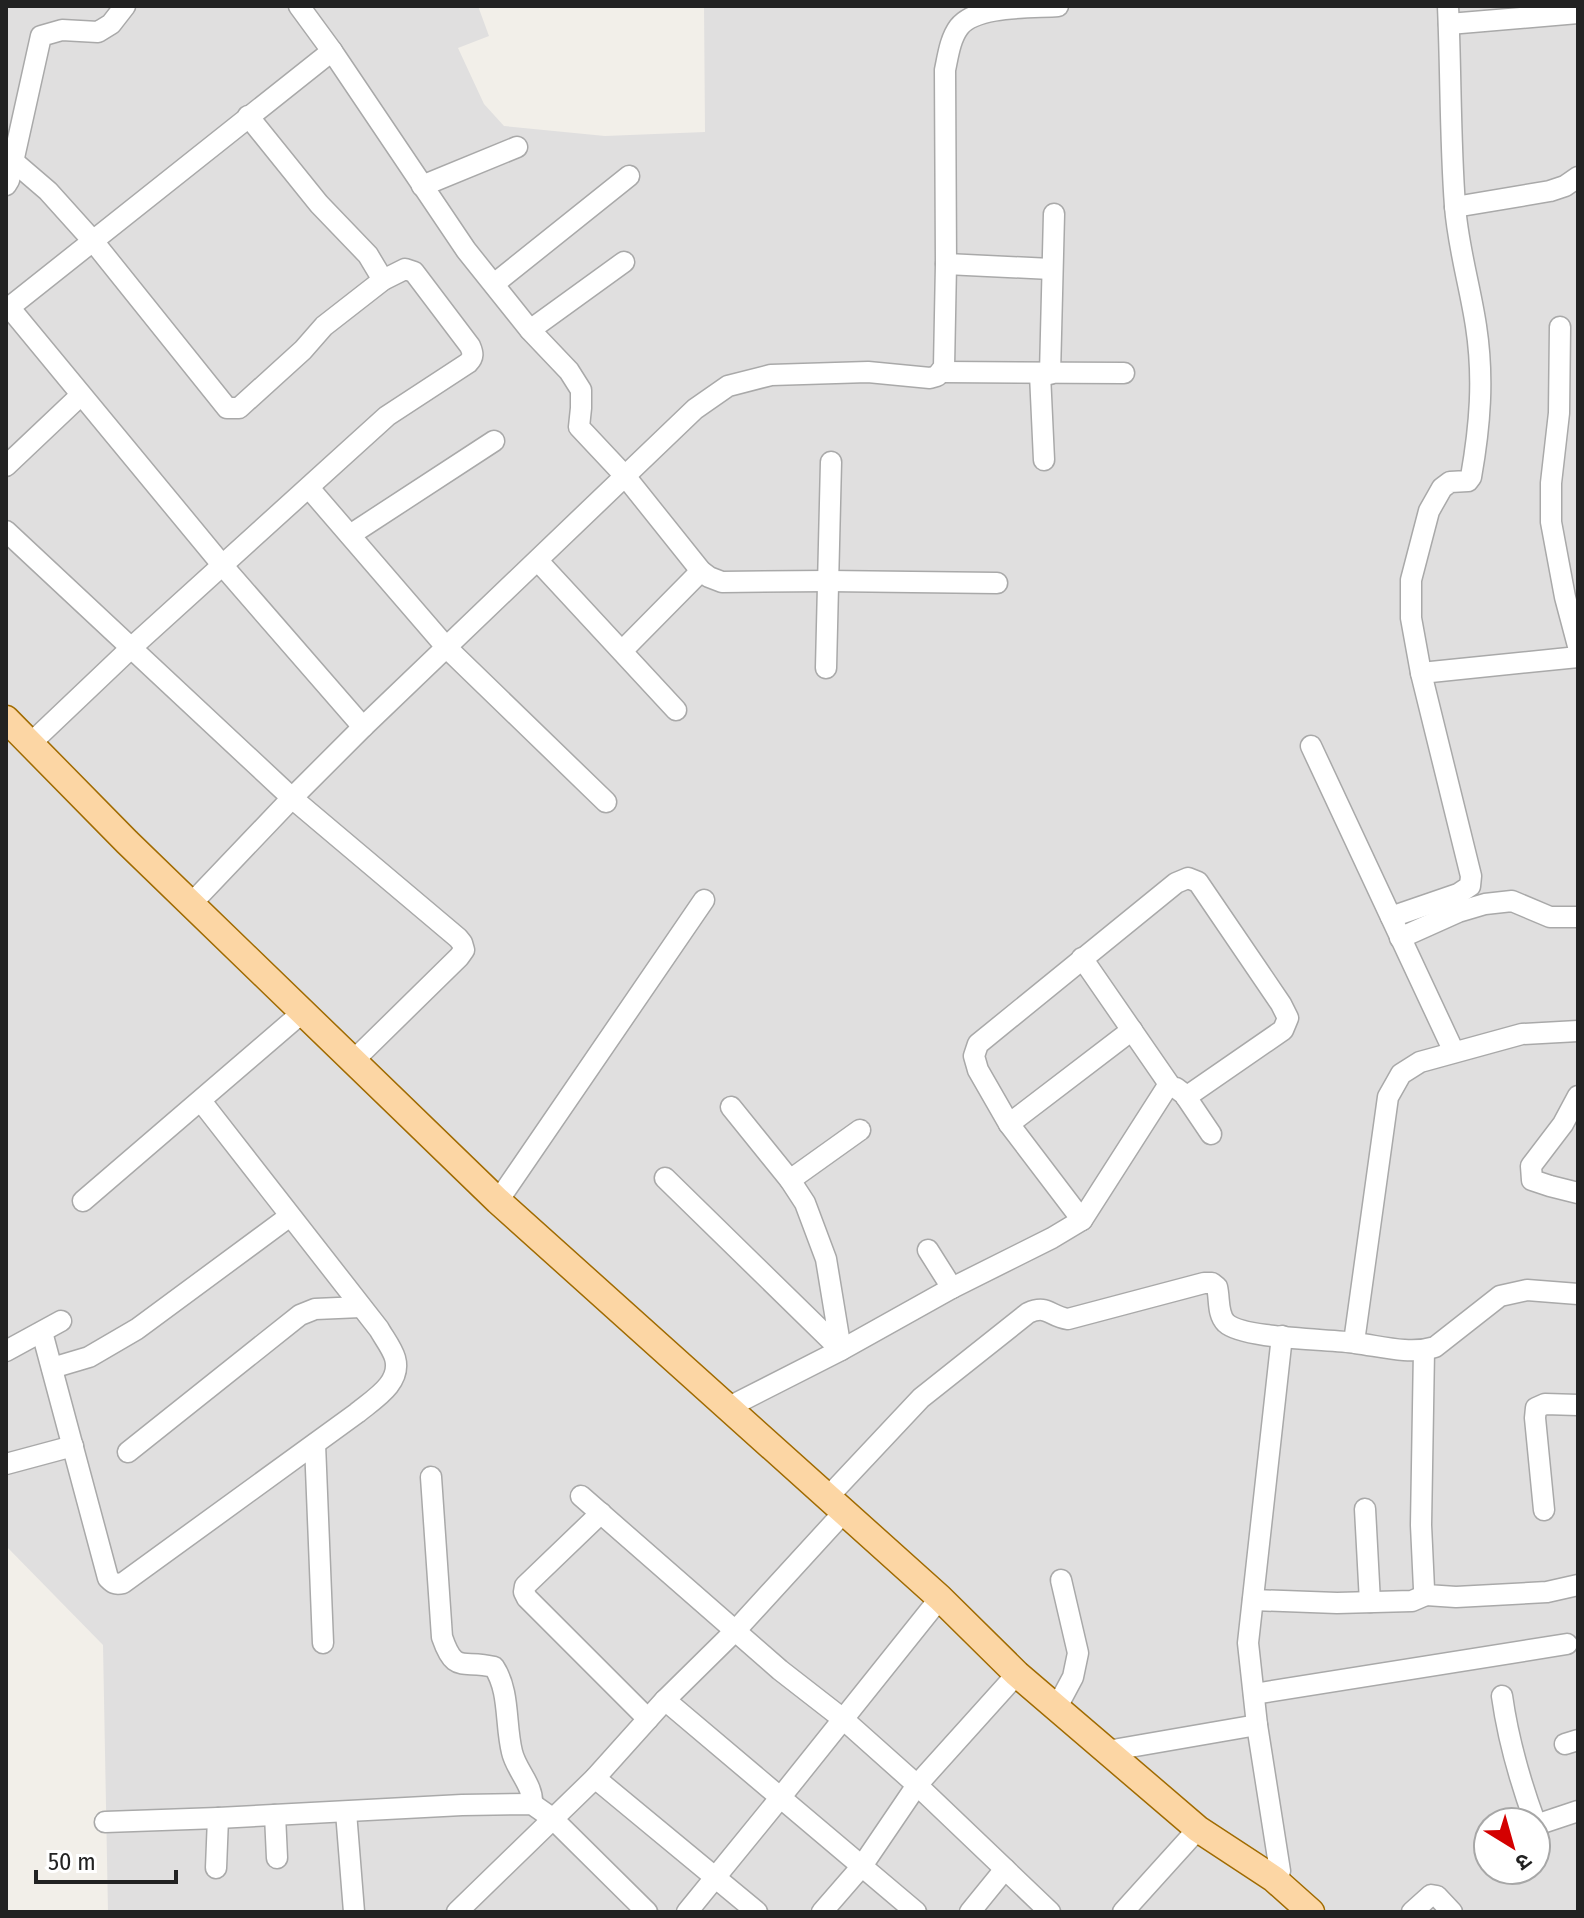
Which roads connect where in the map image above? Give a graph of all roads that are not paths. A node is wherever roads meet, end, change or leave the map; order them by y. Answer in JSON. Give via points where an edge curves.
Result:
{"nodes":[{"id":1,"x":125,"y":6,"type":"edge"},
{"id":2,"x":299,"y":6,"type":"edge"},
{"id":3,"x":951,"y":6,"type":"edge"},
{"id":4,"x":1058,"y":6,"type":"edge"},
{"id":5,"x":996,"y":8,"type":"edge"},
{"id":6,"x":1508,"y":13,"type":"edge"},
{"id":7,"x":1578,"y":13,"type":"edge"},
{"id":8,"x":1448,"y":15,"type":"edge"},
{"id":9,"x":960,"y":26,"type":"junction"},
{"id":10,"x":332,"y":51,"type":"junction"},
{"id":11,"x":248,"y":116,"type":"junction"},
{"id":12,"x":517,"y":147,"type":"dead end"},
{"id":13,"x":13,"y":161,"type":"junction"},
{"id":14,"x":629,"y":176,"type":"dead end"},
{"id":15,"x":1578,"y":177,"type":"edge"},
{"id":16,"x":6,"y":185,"type":"edge"},
{"id":17,"x":422,"y":186,"type":"junction"},
{"id":18,"x":1455,"y":207,"type":"junction"},
{"id":19,"x":1054,"y":214,"type":"dead end"},
{"id":20,"x":93,"y":241,"type":"junction"},
{"id":21,"x":624,"y":262,"type":"dead end"},
{"id":22,"x":946,"y":264,"type":"junction"},
{"id":23,"x":1051,"y":269,"type":"junction"},
{"id":24,"x":383,"y":280,"type":"junction"},
{"id":25,"x":494,"y":284,"type":"junction"},
{"id":26,"x":8,"y":308,"type":"edge"},
{"id":27,"x":1560,"y":327,"type":"dead end"},
{"id":28,"x":530,"y":330,"type":"junction"},
{"id":29,"x":941,"y":372,"type":"junction"},
{"id":30,"x":1124,"y":373,"type":"dead end"},
{"id":31,"x":1045,"y":374,"type":"junction"},
{"id":32,"x":81,"y":395,"type":"junction"},
{"id":33,"x":494,"y":441,"type":"dead end"},
{"id":34,"x":1044,"y":460,"type":"dead end"},
{"id":35,"x":831,"y":462,"type":"dead end"},
{"id":36,"x":6,"y":466,"type":"edge"},
{"id":37,"x":625,"y":476,"type":"junction"},
{"id":38,"x":309,"y":488,"type":"junction"},
{"id":39,"x":6,"y":531,"type":"edge"},
{"id":40,"x":350,"y":535,"type":"junction"},
{"id":41,"x":538,"y":561,"type":"junction"},
{"id":42,"x":223,"y":566,"type":"junction"},
{"id":43,"x":701,"y":571,"type":"junction"},
{"id":44,"x":828,"y":581,"type":"junction"},
{"id":45,"x":997,"y":583,"type":"dead end"},
{"id":46,"x":1572,"y":596,"type":"edge"},
{"id":47,"x":1578,"y":646,"type":"edge"},
{"id":48,"x":131,"y":648,"type":"junction"},
{"id":49,"x":447,"y":648,"type":"junction"},
{"id":50,"x":622,"y":651,"type":"junction"},
{"id":51,"x":1578,"y":657,"type":"edge"},
{"id":52,"x":826,"y":668,"type":"dead end"},
{"id":53,"x":1421,"y":673,"type":"junction"},
{"id":54,"x":676,"y":710,"type":"dead end"},
{"id":55,"x":6,"y":719,"type":"edge"},
{"id":56,"x":363,"y":727,"type":"junction"},
{"id":57,"x":30,"y":744,"type":"junction"},
{"id":58,"x":1311,"y":746,"type":"dead end"},
{"id":59,"x":292,"y":798,"type":"junction"},
{"id":60,"x":606,"y":802,"type":"dead end"},
{"id":61,"x":704,"y":900,"type":"dead end"},
{"id":62,"x":191,"y":904,"type":"junction"},
{"id":63,"x":1391,"y":917,"type":"junction"},
{"id":64,"x":1578,"y":917,"type":"edge"},
{"id":65,"x":1400,"y":938,"type":"junction"},
{"id":66,"x":1082,"y":958,"type":"junction"},
{"id":67,"x":303,"y":1012,"type":"junction"},
{"id":68,"x":1132,"y":1030,"type":"junction"},
{"id":69,"x":1578,"y":1031,"type":"edge"},
{"id":70,"x":1454,"y":1052,"type":"junction"},
{"id":71,"x":353,"y":1061,"type":"junction"},
{"id":72,"x":1169,"y":1084,"type":"junction"},
{"id":73,"x":1578,"y":1096,"type":"edge"},
{"id":74,"x":1186,"y":1097,"type":"junction"},
{"id":75,"x":201,"y":1101,"type":"junction"},
{"id":76,"x":731,"y":1107,"type":"dead end"},
{"id":77,"x":1009,"y":1124,"type":"junction"},
{"id":78,"x":860,"y":1130,"type":"dead end"},
{"id":79,"x":1211,"y":1134,"type":"dead end"},
{"id":80,"x":665,"y":1178,"type":"dead end"},
{"id":81,"x":790,"y":1180,"type":"junction"},
{"id":82,"x":1578,"y":1193,"type":"edge"},
{"id":83,"x":83,"y":1201,"type":"dead end"},
{"id":84,"x":498,"y":1201,"type":"junction"},
{"id":85,"x":290,"y":1216,"type":"junction"},
{"id":86,"x":1082,"y":1220,"type":"junction"},
{"id":87,"x":928,"y":1250,"type":"dead end"},
{"id":88,"x":952,"y":1288,"type":"junction"},
{"id":89,"x":1578,"y":1294,"type":"edge"},
{"id":90,"x":361,"y":1307,"type":"junction"},
{"id":91,"x":61,"y":1321,"type":"dead end"},
{"id":92,"x":42,"y":1332,"type":"junction"},
{"id":93,"x":1282,"y":1336,"type":"junction"},
{"id":94,"x":1354,"y":1342,"type":"junction"},
{"id":95,"x":841,"y":1350,"type":"junction"},
{"id":96,"x":1424,"y":1350,"type":"junction"},
{"id":97,"x":6,"y":1351,"type":"edge"},
{"id":98,"x":52,"y":1368,"type":"junction"},
{"id":99,"x":1578,"y":1405,"type":"edge"},
{"id":100,"x":727,"y":1408,"type":"junction"},
{"id":101,"x":315,"y":1444,"type":"junction"},
{"id":102,"x":73,"y":1446,"type":"junction"},
{"id":103,"x":128,"y":1452,"type":"dead end"},
{"id":104,"x":6,"y":1464,"type":"edge"},
{"id":105,"x":431,"y":1477,"type":"dead end"},
{"id":106,"x":581,"y":1496,"type":"dead end"},
{"id":107,"x":836,"y":1504,"type":"junction"},
{"id":108,"x":1365,"y":1509,"type":"dead end"},
{"id":109,"x":1544,"y":1510,"type":"dead end"},
{"id":110,"x":601,"y":1513,"type":"junction"},
{"id":111,"x":1061,"y":1580,"type":"dead end"},
{"id":112,"x":1578,"y":1585,"type":"edge"},
{"id":113,"x":1426,"y":1595,"type":"junction"},
{"id":114,"x":940,"y":1598,"type":"junction"},
{"id":115,"x":1253,"y":1600,"type":"junction"},
{"id":116,"x":1370,"y":1602,"type":"junction"},
{"id":117,"x":736,"y":1630,"type":"junction"},
{"id":118,"x":323,"y":1643,"type":"dead end"},
{"id":119,"x":1567,"y":1644,"type":"dead end"},
{"id":120,"x":1017,"y":1674,"type":"junction"},
{"id":121,"x":1254,"y":1694,"type":"junction"},
{"id":122,"x":1502,"y":1696,"type":"dead end"},
{"id":123,"x":665,"y":1700,"type":"junction"},
{"id":124,"x":1057,"y":1707,"type":"junction"},
{"id":125,"x":648,"y":1719,"type":"junction"},
{"id":126,"x":843,"y":1719,"type":"junction"},
{"id":127,"x":1257,"y":1725,"type":"junction"},
{"id":128,"x":1107,"y":1751,"type":"junction"},
{"id":129,"x":595,"y":1778,"type":"junction"},
{"id":130,"x":917,"y":1785,"type":"junction"},
{"id":131,"x":780,"y":1798,"type":"junction"},
{"id":132,"x":532,"y":1804,"type":"junction"},
{"id":133,"x":1529,"y":1806,"type":"edge"},
{"id":134,"x":1578,"y":1811,"type":"edge"},
{"id":135,"x":346,"y":1812,"type":"junction"},
{"id":136,"x":275,"y":1815,"type":"junction"},
{"id":137,"x":218,"y":1818,"type":"junction"},
{"id":138,"x":552,"y":1818,"type":"junction"},
{"id":139,"x":1552,"y":1819,"type":"edge"},
{"id":140,"x":105,"y":1822,"type":"dead end"},
{"id":141,"x":1198,"y":1829,"type":"junction"},
{"id":142,"x":277,"y":1858,"type":"dead end"},
{"id":143,"x":862,"y":1866,"type":"junction"},
{"id":144,"x":216,"y":1868,"type":"dead end"},
{"id":145,"x":1005,"y":1869,"type":"junction"},
{"id":146,"x":715,"y":1877,"type":"junction"},
{"id":147,"x":1274,"y":1879,"type":"junction"},
{"id":148,"x":354,"y":1912,"type":"edge"},
{"id":149,"x":457,"y":1912,"type":"edge"},
{"id":150,"x":647,"y":1912,"type":"edge"},
{"id":151,"x":687,"y":1912,"type":"edge"},
{"id":152,"x":757,"y":1912,"type":"edge"},
{"id":153,"x":822,"y":1912,"type":"edge"},
{"id":154,"x":916,"y":1912,"type":"edge"},
{"id":155,"x":970,"y":1912,"type":"edge"},
{"id":156,"x":1050,"y":1912,"type":"edge"},
{"id":157,"x":1123,"y":1912,"type":"edge"},
{"id":158,"x":1311,"y":1912,"type":"edge"},
{"id":159,"x":1412,"y":1912,"type":"edge"},
{"id":160,"x":1452,"y":1912,"type":"edge"}],
"edges":[{"from":1,"to":13,"type":"street","via":[[98,32],[62,30],[41,36]]},
{"from":2,"to":10,"type":"street"},
{"from":3,"to":9,"type":"street"},
{"from":4,"to":5,"type":"street"},
{"from":5,"to":9,"type":"street"},
{"from":6,"to":7,"type":"street"},
{"from":6,"to":8,"type":"street"},
{"from":8,"to":18,"type":"street"},
{"from":9,"to":22,"type":"street","via":[[945,70]]},
{"from":10,"to":11,"type":"street"},
{"from":10,"to":17,"type":"street"},
{"from":11,"to":20,"type":"street"},
{"from":11,"to":24,"type":"street","via":[[368,255]]},
{"from":12,"to":17,"type":"street"},
{"from":13,"to":16,"type":"street"},
{"from":13,"to":20,"type":"street"},
{"from":14,"to":25,"type":"street"},
{"from":15,"to":18,"type":"street","via":[[1550,191]]},
{"from":17,"to":25,"type":"street"},
{"from":18,"to":53,"type":"street","via":[[1477,329],[1481,413],[1471,477],[1442,488],[1429,511],[1411,580],[1411,618]]},
{"from":19,"to":23,"type":"street"},
{"from":20,"to":24,"type":"street","via":[[227,408],[239,408],[324,326]]},
{"from":20,"to":26,"type":"street"},
{"from":21,"to":28,"type":"street"},
{"from":22,"to":23,"type":"street"},
{"from":22,"to":29,"type":"street"},
{"from":23,"to":31,"type":"street"},
{"from":24,"to":38,"type":"street","via":[[405,269],[414,272],[470,346],[472,359],[387,416]]},
{"from":25,"to":28,"type":"street"},
{"from":26,"to":32,"type":"street"},
{"from":27,"to":46,"type":"street","via":[[1551,522]]},
{"from":28,"to":37,"type":"street","via":[[581,390],[579,427]]},
{"from":29,"to":31,"type":"street"},
{"from":29,"to":37,"type":"street","via":[[930,378],[868,372],[771,375],[728,386],[695,409]]},
{"from":30,"to":31,"type":"street"},
{"from":31,"to":34,"type":"street"},
{"from":32,"to":36,"type":"street"},
{"from":32,"to":42,"type":"street"},
{"from":33,"to":40,"type":"street"},
{"from":35,"to":44,"type":"street"},
{"from":37,"to":41,"type":"street"},
{"from":37,"to":43,"type":"street"},
{"from":38,"to":40,"type":"street"},
{"from":38,"to":42,"type":"street"},
{"from":39,"to":48,"type":"street"},
{"from":40,"to":49,"type":"street"},
{"from":41,"to":49,"type":"street"},
{"from":41,"to":50,"type":"street"},
{"from":42,"to":48,"type":"street"},
{"from":42,"to":56,"type":"street"},
{"from":43,"to":44,"type":"street","via":[[722,582]]},
{"from":43,"to":50,"type":"street"},
{"from":44,"to":45,"type":"street"},
{"from":44,"to":52,"type":"street"},
{"from":46,"to":47,"type":"street"},
{"from":48,"to":57,"type":"street"},
{"from":48,"to":59,"type":"street"},
{"from":49,"to":56,"type":"street"},
{"from":49,"to":60,"type":"street"},
{"from":50,"to":54,"type":"street"},
{"from":51,"to":53,"type":"street"},
{"from":53,"to":63,"type":"street","via":[[1470,886]]},
{"from":55,"to":57,"type":"main road"},
{"from":56,"to":59,"type":"street"},
{"from":57,"to":62,"type":"main road"},
{"from":58,"to":63,"type":"street"},
{"from":59,"to":62,"type":"street"},
{"from":59,"to":71,"type":"street","via":[[458,938],[464,950]]},
{"from":61,"to":84,"type":"street"},
{"from":62,"to":67,"type":"main road"},
{"from":63,"to":65,"type":"street"},
{"from":64,"to":65,"type":"street","via":[[1550,917],[1512,901],[1485,904]]},
{"from":65,"to":70,"type":"street"},
{"from":66,"to":68,"type":"street"},
{"from":66,"to":74,"type":"street","via":[[1176,883],[1188,878],[1198,882],[1288,1018],[1283,1030]]},
{"from":66,"to":77,"type":"street","via":[[978,1044],[978,1070]]},
{"from":67,"to":71,"type":"main road"},
{"from":67,"to":75,"type":"street"},
{"from":68,"to":72,"type":"street"},
{"from":68,"to":77,"type":"street"},
{"from":69,"to":70,"type":"street","via":[[1522,1034]]},
{"from":70,"to":94,"type":"street","via":[[1401,1074],[1388,1097]]},
{"from":71,"to":84,"type":"main road"},
{"from":72,"to":74,"type":"street"},
{"from":72,"to":86,"type":"street"},
{"from":73,"to":82,"type":"street","via":[[1531,1166],[1532,1180]]},
{"from":74,"to":79,"type":"street"},
{"from":75,"to":83,"type":"street"},
{"from":75,"to":85,"type":"street"},
{"from":76,"to":81,"type":"street"},
{"from":77,"to":86,"type":"street"},
{"from":78,"to":81,"type":"street"},
{"from":80,"to":95,"type":"street"},
{"from":81,"to":95,"type":"street","via":[[805,1203],[826,1259]]},
{"from":84,"to":100,"type":"main road"},
{"from":85,"to":90,"type":"street"},
{"from":85,"to":98,"type":"street","via":[[137,1329],[89,1357]]},
{"from":86,"to":88,"type":"street"},
{"from":87,"to":88,"type":"street"},
{"from":88,"to":95,"type":"street"},
{"from":89,"to":96,"type":"street","via":[[1527,1290],[1500,1296]]},
{"from":90,"to":101,"type":"street","via":[[395,1357],[397,1372],[388,1387]]},
{"from":90,"to":103,"type":"street","via":[[300,1315]]},
{"from":91,"to":92,"type":"street"},
{"from":92,"to":97,"type":"street"},
{"from":92,"to":98,"type":"street"},
{"from":93,"to":94,"type":"street"},
{"from":93,"to":107,"type":"street","via":[[1234,1329],[1226,1323],[1212,1283],[1068,1319],[1037,1309],[921,1398]]},
{"from":93,"to":115,"type":"street"},
{"from":94,"to":96,"type":"street"},
{"from":95,"to":100,"type":"street"},
{"from":96,"to":113,"type":"street","via":[[1421,1525]]},
{"from":98,"to":102,"type":"street"},
{"from":99,"to":109,"type":"street","via":[[1536,1408]]},
{"from":100,"to":107,"type":"main road"},
{"from":101,"to":102,"type":"street","via":[[117,1584],[108,1578]]},
{"from":101,"to":118,"type":"street"},
{"from":102,"to":104,"type":"street"},
{"from":105,"to":132,"type":"street","via":[[442,1637],[454,1662],[494,1667],[501,1678],[512,1753]]},
{"from":106,"to":110,"type":"street"},
{"from":107,"to":114,"type":"main road"},
{"from":107,"to":117,"type":"street"},
{"from":108,"to":116,"type":"street"},
{"from":110,"to":117,"type":"street"},
{"from":110,"to":125,"type":"street","via":[[524,1592]]},
{"from":111,"to":124,"type":"street","via":[[1078,1653],[1073,1677]]},
{"from":112,"to":113,"type":"street","via":[[1547,1592]]},
{"from":113,"to":116,"type":"street","via":[[1412,1601]]},
{"from":114,"to":120,"type":"main road"},
{"from":114,"to":126,"type":"street"},
{"from":115,"to":116,"type":"street"},
{"from":115,"to":121,"type":"street","via":[[1248,1643]]},
{"from":117,"to":123,"type":"street"},
{"from":117,"to":126,"type":"street"},
{"from":119,"to":121,"type":"street"},
{"from":120,"to":124,"type":"main road"},
{"from":120,"to":130,"type":"street"},
{"from":121,"to":127,"type":"street"},
{"from":122,"to":133,"type":"street"},
{"from":123,"to":125,"type":"street"},
{"from":123,"to":131,"type":"street"},
{"from":124,"to":128,"type":"main road"},
{"from":125,"to":129,"type":"street"},
{"from":126,"to":130,"type":"street"},
{"from":126,"to":131,"type":"street"},
{"from":127,"to":128,"type":"street"},
{"from":127,"to":147,"type":"street","via":[[1280,1860]]},
{"from":128,"to":141,"type":"main road"},
{"from":129,"to":138,"type":"street"},
{"from":129,"to":146,"type":"street"},
{"from":130,"to":143,"type":"street"},
{"from":130,"to":145,"type":"street"},
{"from":131,"to":143,"type":"street"},
{"from":131,"to":146,"type":"street"},
{"from":132,"to":135,"type":"street"},
{"from":132,"to":138,"type":"street"},
{"from":134,"to":139,"type":"street"},
{"from":135,"to":136,"type":"street"},
{"from":135,"to":148,"type":"street"},
{"from":136,"to":137,"type":"street"},
{"from":136,"to":142,"type":"street"},
{"from":137,"to":140,"type":"street"},
{"from":137,"to":144,"type":"street"},
{"from":138,"to":149,"type":"street"},
{"from":138,"to":150,"type":"street"},
{"from":141,"to":147,"type":"main road"},
{"from":141,"to":157,"type":"street"},
{"from":143,"to":153,"type":"street"},
{"from":143,"to":154,"type":"street"},
{"from":145,"to":155,"type":"street"},
{"from":145,"to":156,"type":"street"},
{"from":146,"to":151,"type":"street"},
{"from":146,"to":152,"type":"street"},
{"from":147,"to":158,"type":"main road"},
{"from":159,"to":160,"type":"street","via":[[1431,1895]]}]}
